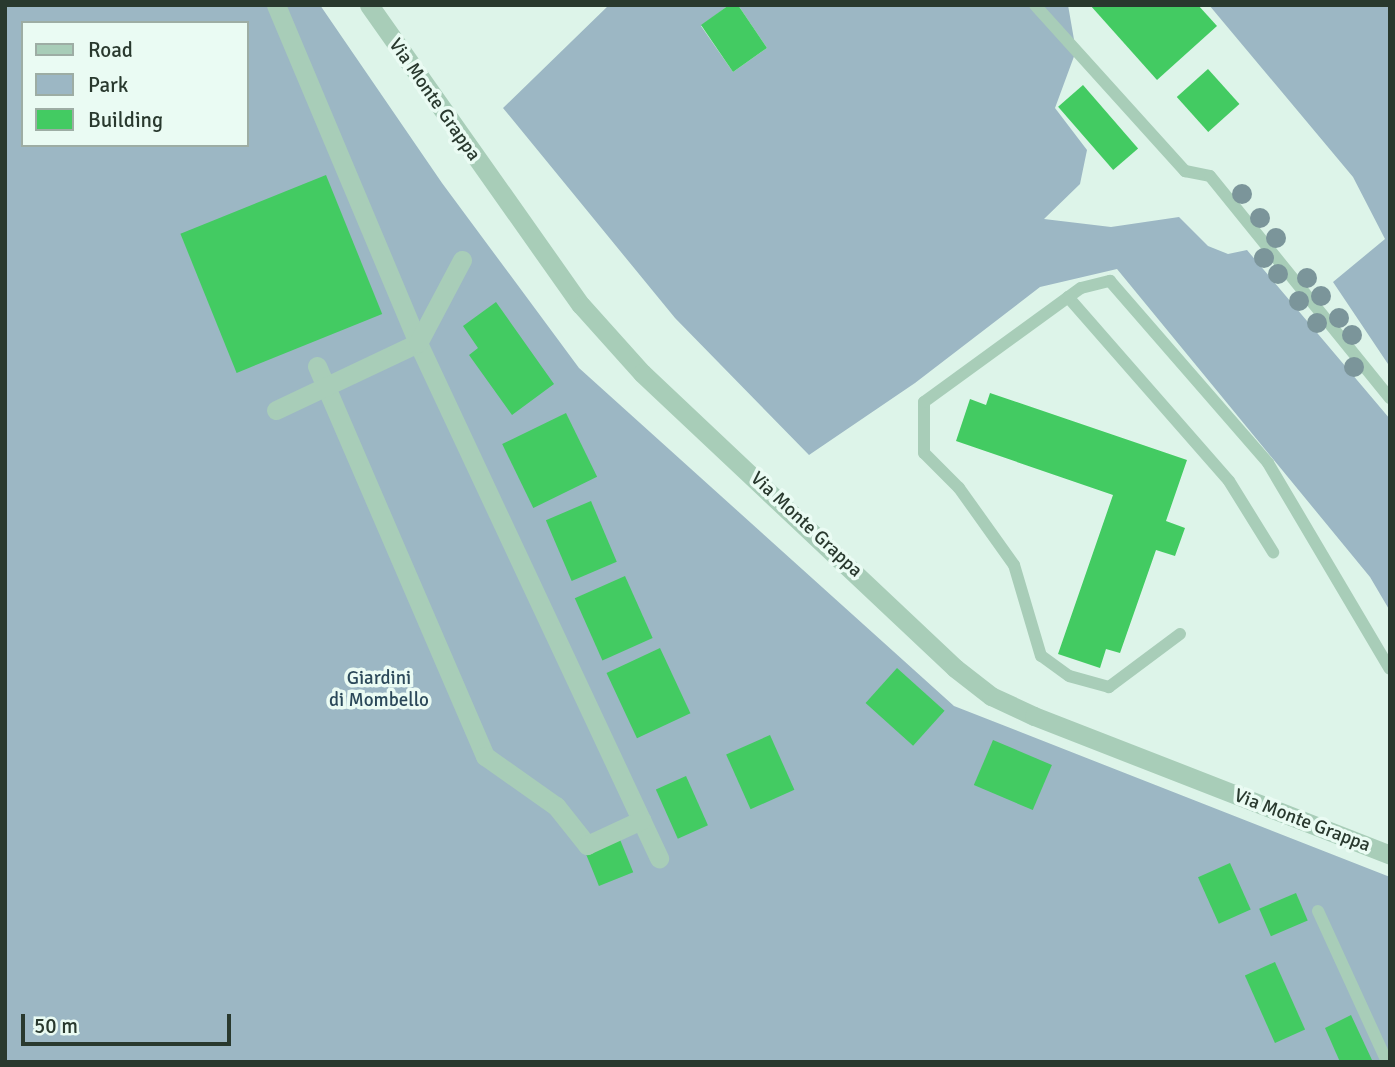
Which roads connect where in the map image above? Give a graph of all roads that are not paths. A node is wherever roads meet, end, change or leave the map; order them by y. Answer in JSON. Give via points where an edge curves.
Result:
{"nodes":[{"id":1,"x":276,"y":5,"type":"edge"},
{"id":2,"x":369,"y":5,"type":"edge"},
{"id":3,"x":1035,"y":5,"type":"edge"},
{"id":4,"x":462,"y":260,"type":"dead end"},
{"id":5,"x":1068,"y":298,"type":"junction"},
{"id":6,"x":418,"y":343,"type":"junction"},
{"id":7,"x":317,"y":366,"type":"dead end"},
{"id":8,"x":327,"y":387,"type":"junction"},
{"id":9,"x":1390,"y":398,"type":"edge"},
{"id":10,"x":276,"y":411,"type":"dead end"},
{"id":11,"x":1273,"y":552,"type":"dead end"},
{"id":12,"x":1180,"y":634,"type":"dead end"},
{"id":13,"x":1390,"y":669,"type":"edge"},
{"id":14,"x":641,"y":820,"type":"junction"},
{"id":15,"x":1390,"y":855,"type":"edge"},
{"id":16,"x":659,"y":858,"type":"dead end"},
{"id":17,"x":1318,"y":911,"type":"dead end"},
{"id":18,"x":1387,"y":1062,"type":"edge"}],
"edges":[{"from":1,"to":6,"type":"street"},
{"from":2,"to":15,"type":"street","name":"Via Monte Grappa","via":[[589,315],[642,373],[955,667],[991,696],[1034,716]]},
{"from":3,"to":9,"type":"lane","via":[[1185,171],[1210,176]]},
{"from":4,"to":6,"type":"street"},
{"from":5,"to":11,"type":"lane","via":[[1229,481]]},
{"from":5,"to":12,"type":"lane","via":[[924,402],[924,453],[959,488],[1014,565],[1041,656],[1069,676],[1109,687]]},
{"from":5,"to":13,"type":"lane","via":[[1081,288],[1110,281],[1259,453]]},
{"from":6,"to":8,"type":"street"},
{"from":6,"to":14,"type":"street"},
{"from":7,"to":8,"type":"street"},
{"from":8,"to":10,"type":"street"},
{"from":8,"to":14,"type":"street","via":[[485,756],[556,806],[587,845]]},
{"from":14,"to":16,"type":"street"},
{"from":17,"to":18,"type":"lane"}]}
